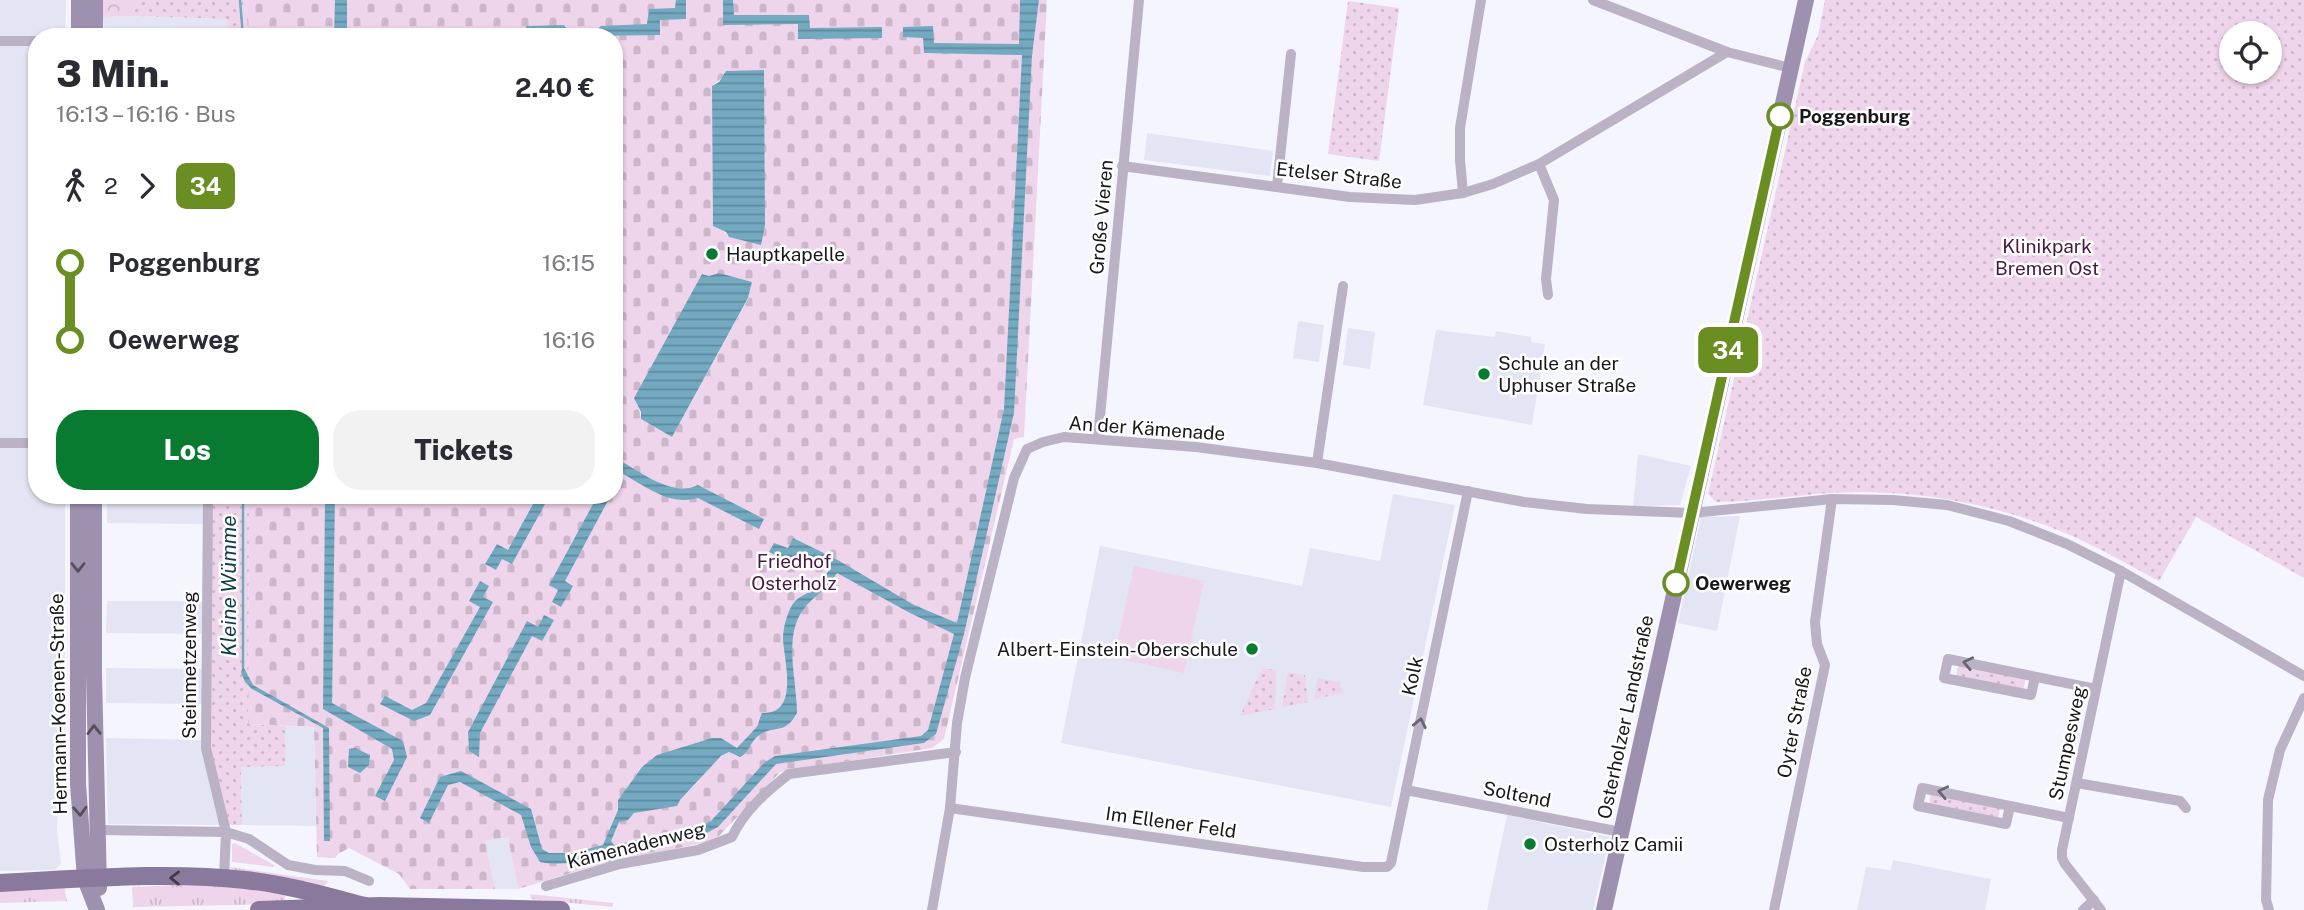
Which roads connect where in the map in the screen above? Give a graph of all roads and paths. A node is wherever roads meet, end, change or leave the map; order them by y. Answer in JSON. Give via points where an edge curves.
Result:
{"nodes":[{"id":1,"x":79,"y":0,"type":"edge"},
{"id":2,"x":95,"y":0,"type":"edge"},
{"id":3,"x":1139,"y":0,"type":"edge"},
{"id":4,"x":1481,"y":0,"type":"edge"},
{"id":5,"x":1593,"y":0,"type":"edge"},
{"id":6,"x":1806,"y":0,"type":"edge"},
{"id":7,"x":79,"y":28,"type":"edge"},
{"id":8,"x":95,"y":28,"type":"edge"},
{"id":9,"x":0,"y":41,"type":"edge"},
{"id":10,"x":28,"y":41,"type":"edge"},
{"id":11,"x":1727,"y":52,"type":"junction"},
{"id":12,"x":1291,"y":54,"type":"dead end"},
{"id":13,"x":1790,"y":68,"type":"junction"},
{"id":14,"x":1539,"y":164,"type":"junction"},
{"id":15,"x":1122,"y":166,"type":"junction"},
{"id":16,"x":1277,"y":186,"type":"junction"},
{"id":17,"x":1463,"y":193,"type":"junction"},
{"id":18,"x":1343,"y":286,"type":"dead end"},
{"id":19,"x":1548,"y":295,"type":"dead end"},
{"id":20,"x":1098,"y":438,"type":"junction"},
{"id":21,"x":0,"y":443,"type":"edge"},
{"id":22,"x":28,"y":443,"type":"edge"},
{"id":23,"x":1317,"y":463,"type":"junction"},
{"id":24,"x":1468,"y":491,"type":"junction"},
{"id":25,"x":1832,"y":499,"type":"junction"},
{"id":26,"x":78,"y":504,"type":"edge"},
{"id":27,"x":94,"y":504,"type":"edge"},
{"id":28,"x":208,"y":504,"type":"edge"},
{"id":29,"x":1692,"y":513,"type":"junction"},
{"id":30,"x":2121,"y":571,"type":"junction"},
{"id":31,"x":2304,"y":676,"type":"edge"},
{"id":32,"x":2035,"y":677,"type":"junction"},
{"id":33,"x":2096,"y":689,"type":"junction"},
{"id":34,"x":2304,"y":698,"type":"edge"},
{"id":35,"x":956,"y":752,"type":"junction"},
{"id":36,"x":2077,"y":783,"type":"junction"},
{"id":37,"x":1406,"y":790,"type":"junction"},
{"id":38,"x":2010,"y":806,"type":"junction"},
{"id":39,"x":950,"y":808,"type":"junction"},
{"id":40,"x":2186,"y":808,"type":"dead end"},
{"id":41,"x":2069,"y":818,"type":"junction"},
{"id":42,"x":97,"y":830,"type":"junction"},
{"id":43,"x":226,"y":832,"type":"junction"},
{"id":44,"x":1621,"y":832,"type":"junction"},
{"id":45,"x":1387,"y":867,"type":"joint"},
{"id":46,"x":224,"y":878,"type":"junction"},
{"id":47,"x":92,"y":879,"type":"junction"},
{"id":48,"x":369,"y":881,"type":"dead end"},
{"id":49,"x":0,"y":883,"type":"edge"},
{"id":50,"x":546,"y":886,"type":"dead end"},
{"id":51,"x":289,"y":888,"type":"junction"},
{"id":52,"x":2094,"y":900,"type":"junction"},
{"id":53,"x":319,"y":902,"type":"edge"},
{"id":54,"x":375,"y":907,"type":"edge"},
{"id":55,"x":284,"y":909,"type":"edge"},
{"id":56,"x":98,"y":910,"type":"edge"},
{"id":57,"x":260,"y":910,"type":"edge"},
{"id":58,"x":561,"y":910,"type":"edge"},
{"id":59,"x":932,"y":910,"type":"edge"},
{"id":60,"x":1604,"y":910,"type":"edge"},
{"id":61,"x":1774,"y":910,"type":"edge"},
{"id":62,"x":2083,"y":910,"type":"edge"},
{"id":63,"x":2101,"y":910,"type":"edge"},
{"id":64,"x":2269,"y":910,"type":"edge"}],
"edges":[{"from":1,"to":7,"type":"main road"},
{"from":2,"to":8,"type":"main road"},
{"from":3,"to":15,"type":"street","name":"Große Vieren"},
{"from":4,"to":17,"type":"street","via":[[1460,128]]},
{"from":5,"to":11,"type":"street"},
{"from":6,"to":13,"type":"main road","name":"Osterholzer Landstraße"},
{"from":9,"to":10,"type":"street"},
{"from":11,"to":13,"type":"street"},
{"from":11,"to":14,"type":"street","name":"Etelser Straße"},
{"from":12,"to":16,"type":"street"},
{"from":13,"to":29,"type":"main road","name":"Osterholzer Landstraße"},
{"from":14,"to":17,"type":"street","name":"Etelser Straße"},
{"from":14,"to":19,"type":"street","via":[[1554,200]]},
{"from":15,"to":16,"type":"street","name":"Etelser Straße"},
{"from":15,"to":20,"type":"street","name":"Große Vieren"},
{"from":16,"to":17,"type":"street","name":"Etelser Straße","via":[[1383,201]]},
{"from":18,"to":23,"type":"street"},
{"from":20,"to":23,"type":"street","name":"An der Kämenade"},
{"from":20,"to":35,"type":"street","name":"An der Kämenade","via":[[1064,437],[1027,449],[1014,478],[965,678]]},
{"from":21,"to":22,"type":"street"},
{"from":23,"to":24,"type":"street","name":"An der Kämenade"},
{"from":24,"to":29,"type":"street","name":"An der Kämenade","via":[[1587,509]]},
{"from":37,"to":24,"type":"street","name":"Kolk","one_way":true},
{"from":25,"to":29,"type":"street"},
{"from":25,"to":30,"type":"street","via":[[1968,509],[2067,544]]},
{"from":25,"to":61,"type":"street","name":"Oyter Straße","via":[[1815,622],[1825,665]]},
{"from":26,"to":47,"type":"main road","name":"Hermann-Koenen-Straße","one_way":true,"via":[[78,784]]},
{"from":42,"to":27,"type":"main road","name":"Hermann-Koenen-Straße","one_way":true},
{"from":28,"to":43,"type":"street","name":"Steinmetzenweg","via":[[206,747]]},
{"from":29,"to":44,"type":"main road","name":"Osterholzer Landstraße"},
{"from":30,"to":31,"type":"street"},
{"from":30,"to":33,"type":"street","name":"Stumpesweg"},
{"from":32,"to":32,"type":"street","one_way":true,"via":[[1948,659],[1944,678],[2031,695]]},
{"from":32,"to":33,"type":"street"},
{"from":33,"to":36,"type":"street","name":"Stumpesweg"},
{"from":34,"to":64,"type":"street","via":[[2280,750],[2269,800]]},
{"from":35,"to":39,"type":"street","name":"An der Kämenade"},
{"from":35,"to":50,"type":"street","name":"Kämenadenweg","via":[[789,774],[739,822],[732,837],[698,850],[620,864]]},
{"from":36,"to":40,"type":"street","via":[[2180,801]]},
{"from":36,"to":41,"type":"street","name":"Stumpesweg"},
{"from":37,"to":44,"type":"street","name":"Soltend"},
{"from":37,"to":45,"type":"street","name":"Kolk"},
{"from":38,"to":38,"type":"street","one_way":true,"via":[[1922,788],[1918,806],[2006,824]]},
{"from":38,"to":41,"type":"street"},
{"from":39,"to":45,"type":"street","name":"Im Ellener Feld"},
{"from":39,"to":59,"type":"street","name":"An der Kämenade"},
{"from":41,"to":52,"type":"street","name":"Stumpesweg","via":[[2062,858]]},
{"from":42,"to":43,"type":"street"},
{"from":42,"to":47,"type":"main road","name":"Hermann-Koenen-Straße"},
{"from":43,"to":46,"type":"street","name":"Steinmetzenweg"},
{"from":43,"to":48,"type":"street","via":[[249,839],[288,864],[345,871]]},
{"from":44,"to":60,"type":"main road","name":"Osterholzer Landstraße"},
{"from":46,"to":47,"type":"main road","one_way":true},
{"from":46,"to":51,"type":"main road"},
{"from":47,"to":49,"type":"main road"},
{"from":47,"to":56,"type":"main road","name":"Hermann-Koenen-Straße"},
{"from":51,"to":53,"type":"main road"},
{"from":51,"to":55,"type":"main road"},
{"from":52,"to":62,"type":"street"},
{"from":52,"to":63,"type":"street","name":"Stumpesweg"},
{"from":53,"to":54,"type":"main road"},
{"from":53,"to":55,"type":"main road"},
{"from":54,"to":58,"type":"main road"},
{"from":55,"to":57,"type":"main road"}]}
